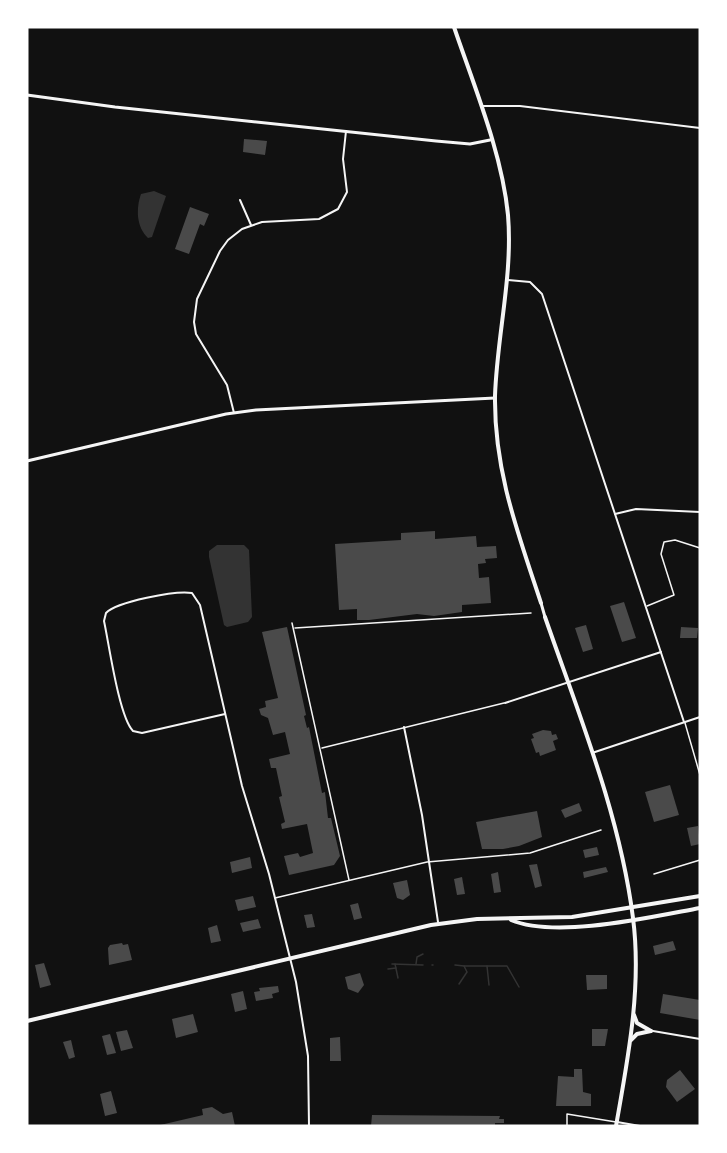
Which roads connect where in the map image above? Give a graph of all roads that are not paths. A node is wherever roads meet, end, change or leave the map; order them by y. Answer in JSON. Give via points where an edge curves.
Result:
{"nodes":[{"id":1,"x":454,"y":27,"type":"edge"},
{"id":2,"x":27,"y":95,"type":"edge"},
{"id":3,"x":480,"y":107,"type":"junction"},
{"id":4,"x":700,"y":128,"type":"edge"},
{"id":5,"x":346,"y":131,"type":"junction"},
{"id":6,"x":490,"y":140,"type":"junction"},
{"id":7,"x":240,"y":200,"type":"dead end"},
{"id":8,"x":251,"y":225,"type":"junction"},
{"id":9,"x":508,"y":280,"type":"junction"},
{"id":10,"x":495,"y":398,"type":"junction"},
{"id":11,"x":234,"y":413,"type":"junction"},
{"id":12,"x":27,"y":461,"type":"edge"},
{"id":13,"x":700,"y":512,"type":"edge"},
{"id":14,"x":615,"y":514,"type":"junction"},
{"id":15,"x":700,"y":548,"type":"edge"},
{"id":16,"x":541,"y":603,"type":"joint"},
{"id":17,"x":646,"y":606,"type":"junction"},
{"id":18,"x":531,"y":612,"type":"dead end"},
{"id":19,"x":545,"y":618,"type":"joint"},
{"id":20,"x":292,"y":623,"type":"dead end"},
{"id":21,"x":294,"y":628,"type":"junction"},
{"id":22,"x":661,"y":652,"type":"junction"},
{"id":23,"x":567,"y":682,"type":"junction"},
{"id":24,"x":505,"y":703,"type":"joint"},
{"id":25,"x":225,"y":714,"type":"junction"},
{"id":26,"x":700,"y":717,"type":"edge"},
{"id":27,"x":684,"y":722,"type":"junction"},
{"id":28,"x":404,"y":728,"type":"junction"},
{"id":29,"x":321,"y":749,"type":"junction"},
{"id":30,"x":591,"y":753,"type":"junction"},
{"id":31,"x":700,"y":775,"type":"edge"},
{"id":32,"x":601,"y":830,"type":"dead end"},
{"id":33,"x":700,"y":860,"type":"edge"},
{"id":34,"x":427,"y":862,"type":"junction"},
{"id":35,"x":654,"y":874,"type":"dead end"},
{"id":36,"x":349,"y":881,"type":"junction"},
{"id":37,"x":700,"y":896,"type":"edge"},
{"id":38,"x":275,"y":898,"type":"junction"},
{"id":39,"x":632,"y":908,"type":"junction"},
{"id":40,"x":700,"y":908,"type":"edge"},
{"id":41,"x":510,"y":919,"type":"junction"},
{"id":42,"x":633,"y":919,"type":"junction"},
{"id":43,"x":438,"y":924,"type":"junction"},
{"id":44,"x":290,"y":959,"type":"junction"},
{"id":45,"x":633,"y":1014,"type":"junction"},
{"id":46,"x":27,"y":1021,"type":"edge"},
{"id":47,"x":651,"y":1031,"type":"junction"},
{"id":48,"x":700,"y":1040,"type":"edge"},
{"id":49,"x":631,"y":1041,"type":"junction"},
{"id":50,"x":617,"y":1124,"type":"edge"},
{"id":51,"x":309,"y":1126,"type":"edge"},
{"id":52,"x":567,"y":1126,"type":"edge"},
{"id":53,"x":640,"y":1126,"type":"edge"}],
"edges":[{"from":1,"to":3,"type":"main road"},
{"from":2,"to":5,"type":"street"},
{"from":3,"to":4,"type":"street","via":[[520,106]]},
{"from":3,"to":6,"type":"main road"},
{"from":5,"to":6,"type":"street","via":[[470,144]]},
{"from":5,"to":8,"type":"street","via":[[343,159],[347,192],[338,209],[318,219]]},
{"from":6,"to":9,"type":"main road","via":[[507,206]]},
{"from":7,"to":8,"type":"street"},
{"from":8,"to":11,"type":"street","via":[[228,240],[194,310],[196,334],[227,385]]},
{"from":9,"to":10,"type":"main road"},
{"from":9,"to":14,"type":"street","via":[[531,282],[542,294]]},
{"from":10,"to":11,"type":"street"},
{"from":10,"to":16,"type":"main road","via":[[501,474]]},
{"from":11,"to":12,"type":"street"},
{"from":13,"to":14,"type":"street","via":[[636,509]]},
{"from":14,"to":17,"type":"street"},
{"from":15,"to":17,"type":"lane","via":[[675,540],[664,542],[661,554],[674,595]]},
{"from":16,"to":19,"type":"street"},
{"from":17,"to":22,"type":"street"},
{"from":18,"to":21,"type":"lane"},
{"from":19,"to":23,"type":"main road"},
{"from":20,"to":21,"type":"lane"},
{"from":21,"to":29,"type":"lane"},
{"from":22,"to":23,"type":"street"},
{"from":22,"to":27,"type":"street"},
{"from":23,"to":24,"type":"street"},
{"from":23,"to":30,"type":"main road"},
{"from":24,"to":28,"type":"lane"},
{"from":25,"to":25,"type":"street","via":[[200,605],[192,593],[174,593],[115,607],[106,613],[104,621],[115,674],[127,723],[133,731],[142,733]]},
{"from":25,"to":38,"type":"street"},
{"from":26,"to":27,"type":"street"},
{"from":27,"to":30,"type":"street"},
{"from":27,"to":31,"type":"lane"},
{"from":28,"to":29,"type":"lane"},
{"from":28,"to":34,"type":"street","via":[[421,809]]},
{"from":29,"to":36,"type":"lane"},
{"from":30,"to":39,"type":"main road","via":[[616,830]]},
{"from":32,"to":34,"type":"lane","via":[[530,853]]},
{"from":33,"to":35,"type":"lane"},
{"from":34,"to":36,"type":"lane"},
{"from":34,"to":43,"type":"street"},
{"from":36,"to":38,"type":"lane"},
{"from":37,"to":39,"type":"main road"},
{"from":38,"to":44,"type":"street"},
{"from":39,"to":41,"type":"main road","via":[[572,917]]},
{"from":39,"to":42,"type":"main road"},
{"from":40,"to":42,"type":"main road"},
{"from":41,"to":42,"type":"main road","via":[[546,926]]},
{"from":41,"to":43,"type":"main road"},
{"from":42,"to":45,"type":"main road"},
{"from":43,"to":44,"type":"main road"},
{"from":44,"to":46,"type":"main road"},
{"from":44,"to":51,"type":"street","via":[[308,1056]]},
{"from":45,"to":47,"type":"main road","via":[[637,1023]]},
{"from":45,"to":49,"type":"main road"},
{"from":47,"to":48,"type":"street"},
{"from":47,"to":49,"type":"main road","via":[[637,1034]]},
{"from":49,"to":50,"type":"main road"},
{"from":50,"to":52,"type":"lane","via":[[567,1114]]},
{"from":50,"to":53,"type":"street"}]}
